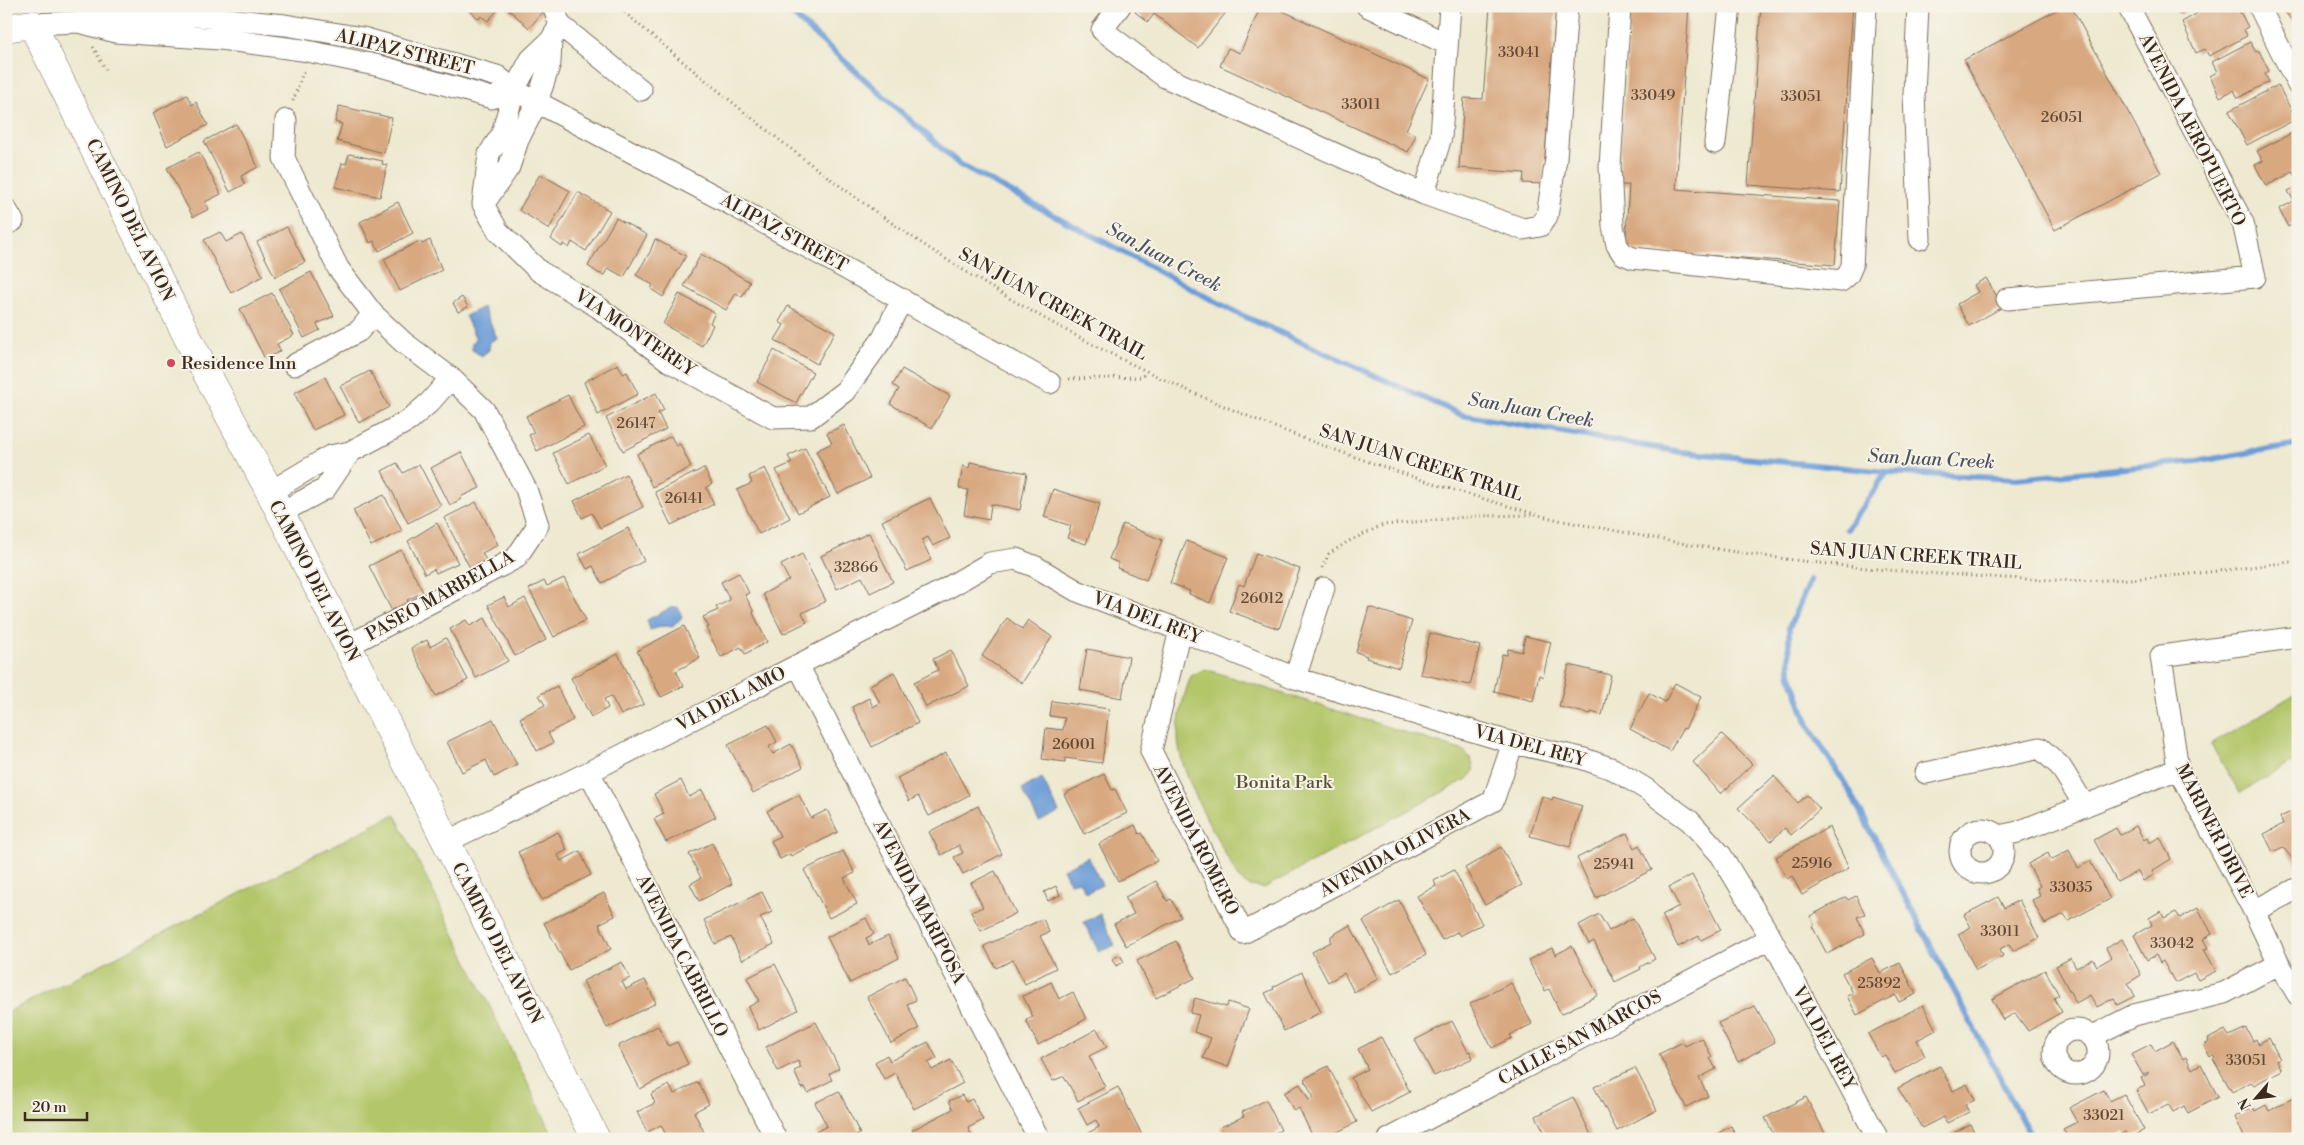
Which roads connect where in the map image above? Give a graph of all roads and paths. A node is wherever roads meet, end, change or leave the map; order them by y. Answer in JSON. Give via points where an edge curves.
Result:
{"nodes":[{"id":1,"x":617,"y":6,"type":"edge"},
{"id":2,"x":1120,"y":6,"type":"edge"},
{"id":3,"x":1367,"y":6,"type":"edge"},
{"id":4,"x":1450,"y":6,"type":"edge"},
{"id":5,"x":1567,"y":6,"type":"edge"},
{"id":6,"x":1620,"y":6,"type":"edge"},
{"id":7,"x":1730,"y":6,"type":"edge"},
{"id":8,"x":1866,"y":6,"type":"edge"},
{"id":9,"x":1918,"y":6,"type":"edge"},
{"id":10,"x":2128,"y":6,"type":"edge"},
{"id":11,"x":2259,"y":6,"type":"edge"},
{"id":12,"x":197,"y":11,"type":"edge"},
{"id":13,"x":82,"y":23,"type":"junction"},
{"id":14,"x":555,"y":24,"type":"edge"},
{"id":15,"x":19,"y":26,"type":"edge"},
{"id":16,"x":1447,"y":44,"type":"junction"},
{"id":17,"x":303,"y":70,"type":"dead end"},
{"id":18,"x":2298,"y":85,"type":"edge"},
{"id":19,"x":514,"y":90,"type":"junction"},
{"id":20,"x":641,"y":90,"type":"dead end"},
{"id":21,"x":537,"y":102,"type":"junction"},
{"id":22,"x":286,"y":120,"type":"joint"},
{"id":23,"x":1715,"y":143,"type":"dead end"},
{"id":24,"x":1424,"y":194,"type":"junction"},
{"id":25,"x":483,"y":204,"type":"junction"},
{"id":26,"x":6,"y":209,"type":"edge"},
{"id":27,"x":6,"y":224,"type":"edge"},
{"id":28,"x":1920,"y":239,"type":"dead end"},
{"id":29,"x":902,"y":299,"type":"junction"},
{"id":30,"x":2007,"y":299,"type":"dead end"},
{"id":31,"x":373,"y":314,"type":"junction"},
{"id":32,"x":294,"y":365,"type":"dead end"},
{"id":33,"x":1145,"y":372,"type":"junction"},
{"id":34,"x":451,"y":378,"type":"junction"},
{"id":35,"x":1050,"y":383,"type":"joint"},
{"id":36,"x":275,"y":502,"type":"junction"},
{"id":37,"x":1536,"y":514,"type":"junction"},
{"id":38,"x":1016,"y":559,"type":"joint"},
{"id":39,"x":2298,"y":561,"type":"edge"},
{"id":40,"x":1324,"y":588,"type":"joint"},
{"id":41,"x":1180,"y":630,"type":"junction"},
{"id":42,"x":2298,"y":637,"type":"edge"},
{"id":43,"x":347,"y":646,"type":"junction"},
{"id":44,"x":798,"y":665,"type":"junction"},
{"id":45,"x":1295,"y":678,"type":"junction"},
{"id":46,"x":1513,"y":743,"type":"junction"},
{"id":47,"x":2178,"y":769,"type":"junction"},
{"id":48,"x":588,"y":772,"type":"junction"},
{"id":49,"x":1926,"y":773,"type":"dead end"},
{"id":50,"x":2084,"y":806,"type":"junction"},
{"id":51,"x":1998,"y":836,"type":"dead end"},
{"id":52,"x":446,"y":842,"type":"junction"},
{"id":53,"x":2298,"y":888,"type":"edge"},
{"id":54,"x":2254,"y":911,"type":"junction"},
{"id":55,"x":1243,"y":933,"type":"joint"},
{"id":56,"x":1771,"y":938,"type":"junction"},
{"id":57,"x":2279,"y":964,"type":"junction"},
{"id":58,"x":2298,"y":995,"type":"edge"},
{"id":59,"x":2093,"y":1036,"type":"dead end"},
{"id":60,"x":596,"y":1139,"type":"edge"},
{"id":61,"x":776,"y":1139,"type":"edge"},
{"id":62,"x":1039,"y":1139,"type":"edge"},
{"id":63,"x":1389,"y":1139,"type":"edge"},
{"id":64,"x":1878,"y":1139,"type":"edge"}],
"edges":[{"from":1,"to":33,"type":"path","name":"SAN JUAN CREEK TRAIL","via":[[747,116],[890,222],[1026,308]]},
{"from":2,"to":24,"type":"street","via":[[1102,30],[1166,77]]},
{"from":3,"to":16,"type":"street"},
{"from":4,"to":16,"type":"street"},
{"from":5,"to":24,"type":"street","via":[[1556,159],[1547,216],[1540,226],[1523,229]]},
{"from":6,"to":8,"type":"street","via":[[1610,167],[1612,226],[1623,254],[1633,258],[1842,281],[1852,266]]},
{"from":7,"to":23,"type":"street"},
{"from":9,"to":28,"type":"street","via":[[1914,95]]},
{"from":10,"to":30,"type":"street","name":"AVENIDA AEROPUERTO","via":[[2243,223],[2255,277]]},
{"from":11,"to":18,"type":"street"},
{"from":12,"to":13,"type":"street","name":"ALIPAZ STREET","via":[[115,13]]},
{"from":12,"to":19,"type":"street","name":"ALIPAZ STREET","via":[[363,38],[498,76]]},
{"from":13,"to":15,"type":"street","name":"ALIPAZ STREET"},
{"from":13,"to":19,"type":"street","name":"ALIPAZ STREET","via":[[115,32],[220,38],[302,50],[380,66],[492,98]]},
{"from":14,"to":19,"type":"street","via":[[530,59]]},
{"from":14,"to":20,"type":"street"},
{"from":14,"to":21,"type":"street","via":[[550,63]]},
{"from":15,"to":36,"type":"main road","name":"CAMINO DEL AVION"},
{"from":16,"to":24,"type":"street","via":[[1441,137]]},
{"from":17,"to":22,"type":"path"},
{"from":19,"to":21,"type":"street","name":"ALIPAZ STREET"},
{"from":19,"to":25,"type":"street","via":[[502,134],[489,154]]},
{"from":21,"to":25,"type":"street","via":[[509,167]]},
{"from":21,"to":29,"type":"street","name":"ALIPAZ STREET","via":[[649,159]]},
{"from":22,"to":31,"type":"street","name":"PASEO MARBELLA","via":[[284,158],[338,268]]},
{"from":25,"to":29,"type":"street","name":"VIA MONTEREY","via":[[498,230],[540,271],[598,307],[669,361],[772,418],[811,417],[845,391],[883,338]]},
{"from":26,"to":27,"type":"street","via":[[13,221]]},
{"from":29,"to":35,"type":"street","name":"ALIPAZ STREET"},
{"from":31,"to":32,"type":"street","via":[[359,331]]},
{"from":31,"to":34,"type":"street","name":"PASEO MARBELLA","via":[[403,342]]},
{"from":33,"to":35,"type":"path","via":[[1142,377],[1079,377]]},
{"from":33,"to":37,"type":"path","name":"SAN JUAN CREEK TRAIL","via":[[1210,402],[1328,448]]},
{"from":34,"to":36,"type":"street","via":[[408,421],[350,452],[330,456]]},
{"from":34,"to":43,"type":"street","name":"PASEO MARBELLA","via":[[484,410],[526,489],[538,525],[516,558]]},
{"from":36,"to":43,"type":"main road","name":"CAMINO DEL AVION"},
{"from":37,"to":39,"type":"path","name":"SAN JUAN CREEK TRAIL","via":[[1677,543],[1773,557],[1870,570],[1983,577],[2106,580]]},
{"from":37,"to":40,"type":"path","name":"SAN JUAN CREEK TRAIL","via":[[1383,525],[1329,554],[1317,576]]},
{"from":38,"to":41,"type":"street","name":"VIA DEL REY","via":[[1077,592]]},
{"from":38,"to":44,"type":"street","name":"VIA DEL AMO","via":[[990,563]]},
{"from":40,"to":45,"type":"street"},
{"from":41,"to":45,"type":"street","name":"VIA DEL REY"},
{"from":41,"to":55,"type":"street","name":"AVENIDA ROMERO","via":[[1150,752]]},
{"from":42,"to":47,"type":"street","name":"MARINER DRIVE","via":[[2161,656]]},
{"from":43,"to":52,"type":"main road","name":"CAMINO DEL AVION"},
{"from":44,"to":48,"type":"street","name":"VIA DEL AMO"},
{"from":44,"to":62,"type":"street","name":"AVENIDA MARIPOSA"},
{"from":45,"to":46,"type":"street","name":"VIA DEL REY"},
{"from":46,"to":55,"type":"street","name":"AVENIDA OLIVERA","via":[[1493,801]]},
{"from":46,"to":56,"type":"street","name":"VIA DEL REY","via":[[1582,758],[1613,769],[1690,821],[1721,856]]},
{"from":47,"to":50,"type":"street"},
{"from":47,"to":54,"type":"street","name":"MARINER DRIVE"},
{"from":48,"to":52,"type":"street","name":"VIA DEL AMO"},
{"from":48,"to":61,"type":"street","name":"AVENIDA CABRILLO"},
{"from":49,"to":50,"type":"street","via":[[2040,748],[2060,766]]},
{"from":50,"to":51,"type":"street","via":[[2018,832]]},
{"from":52,"to":60,"type":"main road","name":"CAMINO DEL AVION"},
{"from":53,"to":54,"type":"street"},
{"from":54,"to":57,"type":"street","name":"MARINER DRIVE"},
{"from":56,"to":63,"type":"street","name":"CALLE SAN MARCOS"},
{"from":56,"to":64,"type":"street","name":"VIA DEL REY"},
{"from":57,"to":58,"type":"street","name":"MARINER DRIVE"},
{"from":57,"to":59,"type":"street","via":[[2224,993],[2134,1015]]}]}
